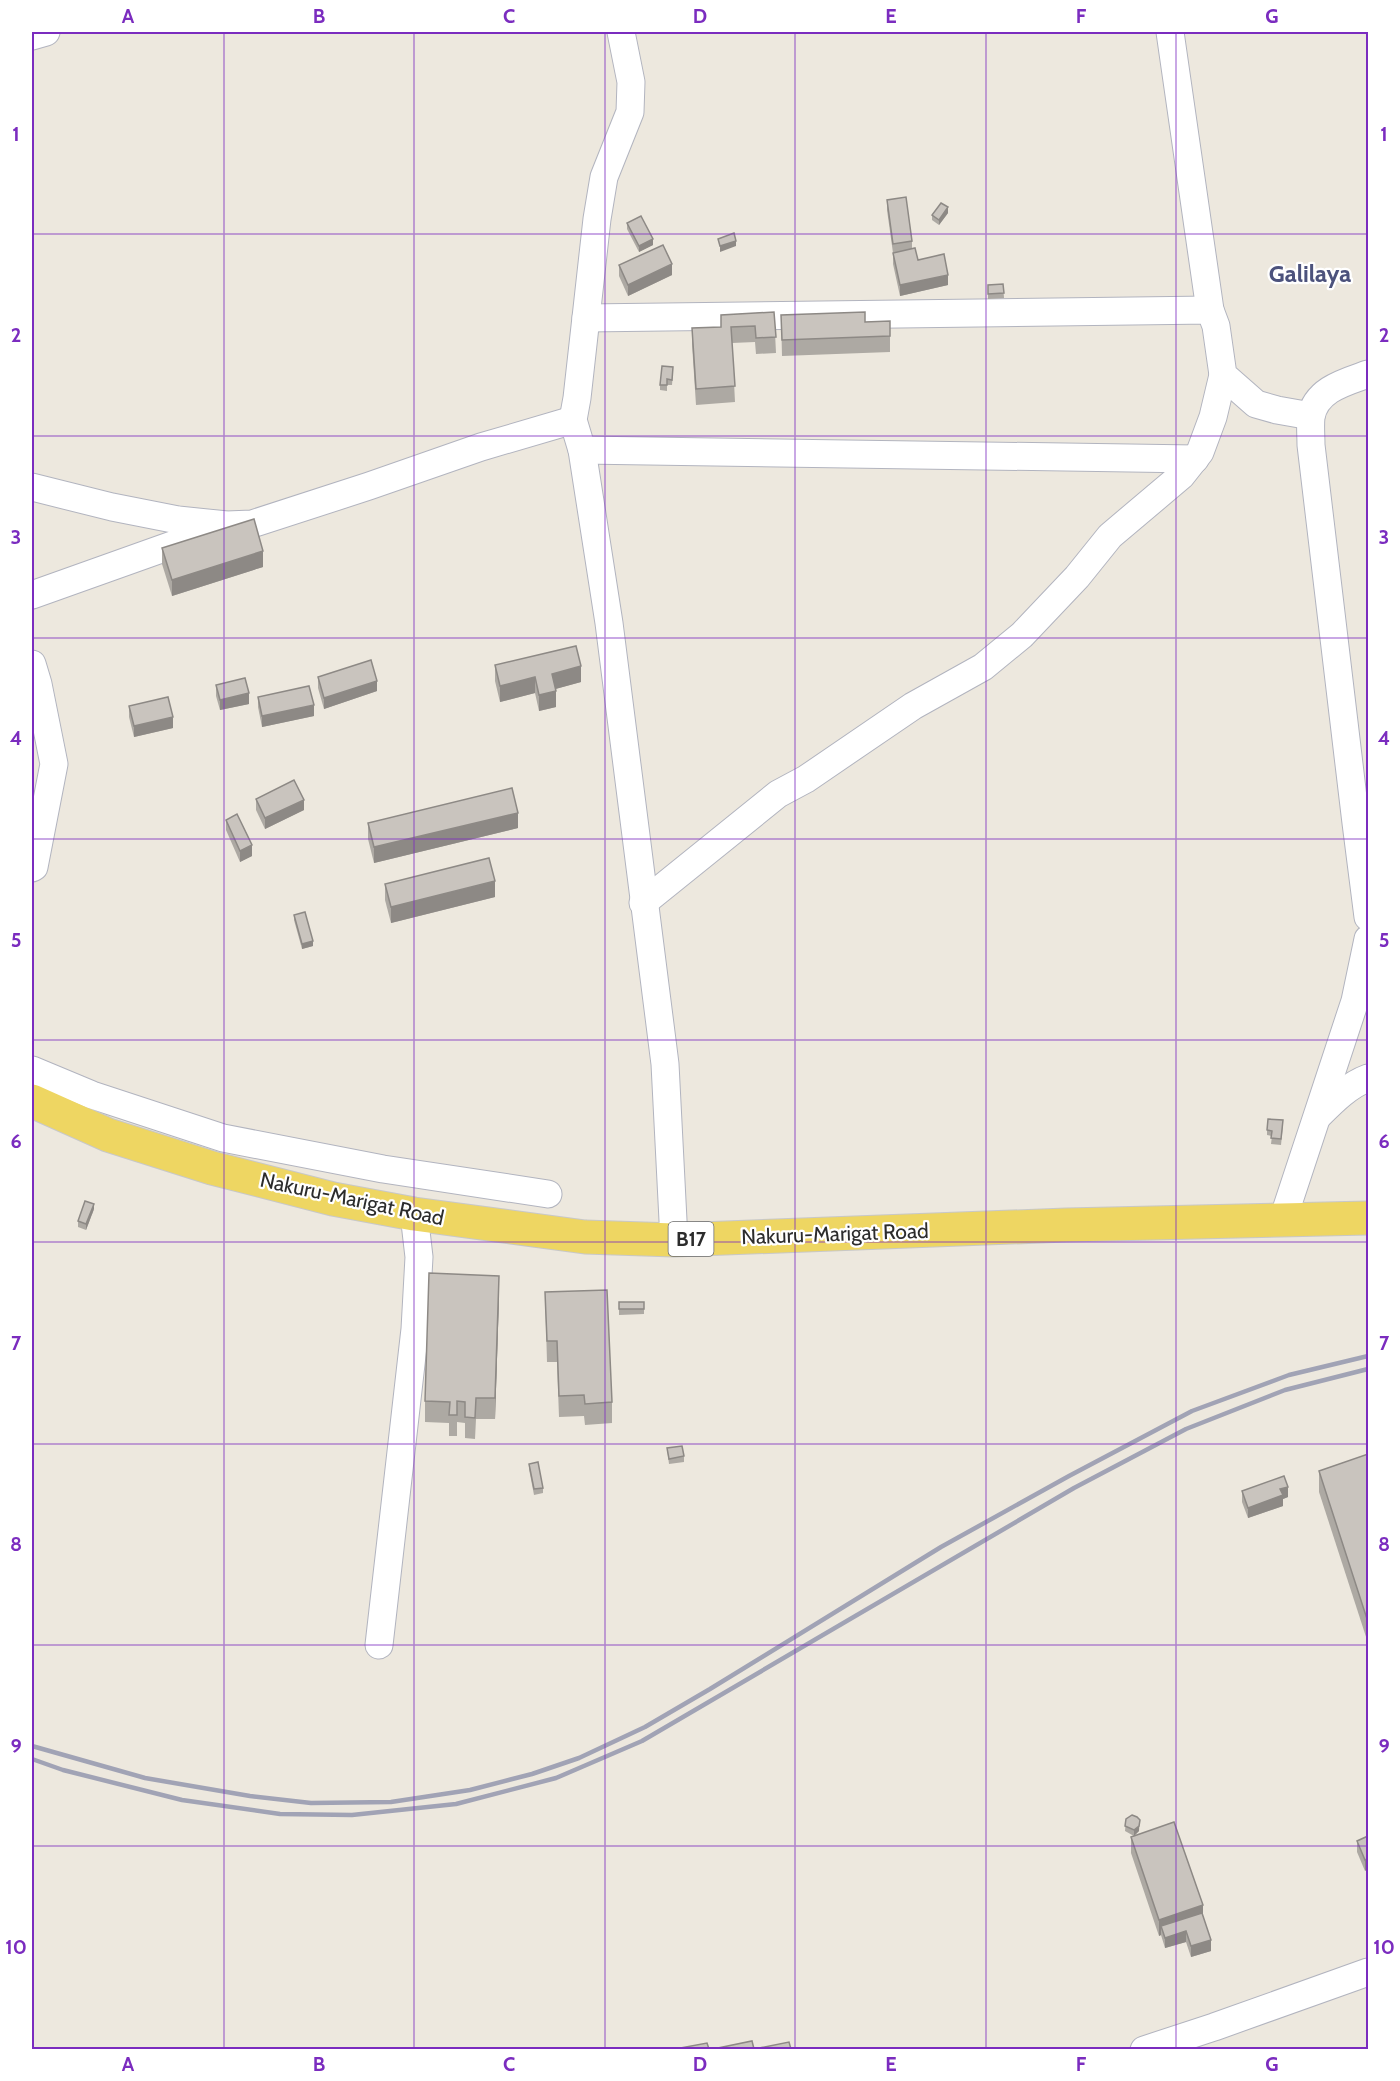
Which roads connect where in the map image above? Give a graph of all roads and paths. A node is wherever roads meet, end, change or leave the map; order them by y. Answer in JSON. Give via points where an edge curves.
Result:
{"nodes":[{"id":1,"x":46,"y":32,"type":"edge"},
{"id":2,"x":621,"y":32,"type":"edge"},
{"id":3,"x":1170,"y":32,"type":"edge"},
{"id":4,"x":32,"y":36,"type":"edge"},
{"id":5,"x":1210,"y":310,"type":"junction"},
{"id":6,"x":586,"y":318,"type":"junction"},
{"id":7,"x":1368,"y":374,"type":"edge"},
{"id":8,"x":1223,"y":375,"type":"junction"},
{"id":9,"x":1311,"y":416,"type":"junction"},
{"id":10,"x":573,"y":420,"type":"junction"},
{"id":11,"x":582,"y":450,"type":"junction"},
{"id":12,"x":1195,"y":459,"type":"junction"},
{"id":13,"x":32,"y":487,"type":"edge"},
{"id":14,"x":227,"y":525,"type":"junction"},
{"id":15,"x":32,"y":595,"type":"edge"},
{"id":16,"x":32,"y":664,"type":"edge"},
{"id":17,"x":32,"y":868,"type":"edge"},
{"id":18,"x":643,"y":903,"type":"junction"},
{"id":19,"x":1368,"y":915,"type":"edge"},
{"id":20,"x":1368,"y":939,"type":"edge"},
{"id":21,"x":32,"y":1070,"type":"edge"},
{"id":22,"x":1368,"y":1078,"type":"edge"},
{"id":23,"x":32,"y":1101,"type":"edge"},
{"id":24,"x":1317,"y":1118,"type":"junction"},
{"id":25,"x":548,"y":1194,"type":"dead end"},
{"id":26,"x":414,"y":1214,"type":"junction"},
{"id":27,"x":1368,"y":1218,"type":"edge"},
{"id":28,"x":1283,"y":1219,"type":"junction"},
{"id":29,"x":674,"y":1240,"type":"junction"},
{"id":30,"x":379,"y":1645,"type":"dead end"},
{"id":31,"x":1368,"y":1972,"type":"edge"},
{"id":32,"x":1144,"y":2049,"type":"edge"}],
"edges":[{"from":1,"to":4,"type":"street"},
{"from":2,"to":6,"type":"street","via":[[631,82],[630,112],[604,177]]},
{"from":3,"to":5,"type":"street"},
{"from":5,"to":6,"type":"street"},
{"from":5,"to":8,"type":"street"},
{"from":6,"to":10,"type":"street"},
{"from":7,"to":9,"type":"street","via":[[1319,398]]},
{"from":8,"to":9,"type":"street","via":[[1256,404]]},
{"from":8,"to":12,"type":"street","via":[[1213,417]]},
{"from":9,"to":19,"type":"street","via":[[1311,445]]},
{"from":10,"to":11,"type":"street"},
{"from":10,"to":14,"type":"street","via":[[252,524]]},
{"from":11,"to":12,"type":"street"},
{"from":11,"to":18,"type":"street","via":[[609,623]]},
{"from":12,"to":18,"type":"street","via":[[1181,476],[1110,536],[1022,635],[983,667],[913,706],[778,794]]},
{"from":13,"to":14,"type":"street","via":[[167,518]]},
{"from":14,"to":15,"type":"street"},
{"from":16,"to":17,"type":"street","via":[[54,764]]},
{"from":18,"to":29,"type":"street","via":[[665,1064]]},
{"from":20,"to":24,"type":"street","via":[[1355,1001]]},
{"from":21,"to":25,"type":"street","via":[[92,1095],[223,1138],[383,1169]]},
{"from":22,"to":24,"type":"street","via":[[1335,1099]]},
{"from":23,"to":26,"type":"main road","name":"Nakuru-Marigat Road","number":"B17","via":[[108,1135],[212,1168],[333,1199]]},
{"from":24,"to":28,"type":"street"},
{"from":26,"to":29,"type":"main road","name":"Nakuru-Marigat Road","number":"B17","via":[[585,1238]]},
{"from":26,"to":30,"type":"street","via":[[419,1257],[415,1329]]},
{"from":27,"to":28,"type":"main road","name":"Nakuru-Marigat Road","number":"B17"},
{"from":28,"to":29,"type":"main road","name":"Nakuru-Marigat Road","number":"B17"},
{"from":31,"to":32,"type":"street"}]}
